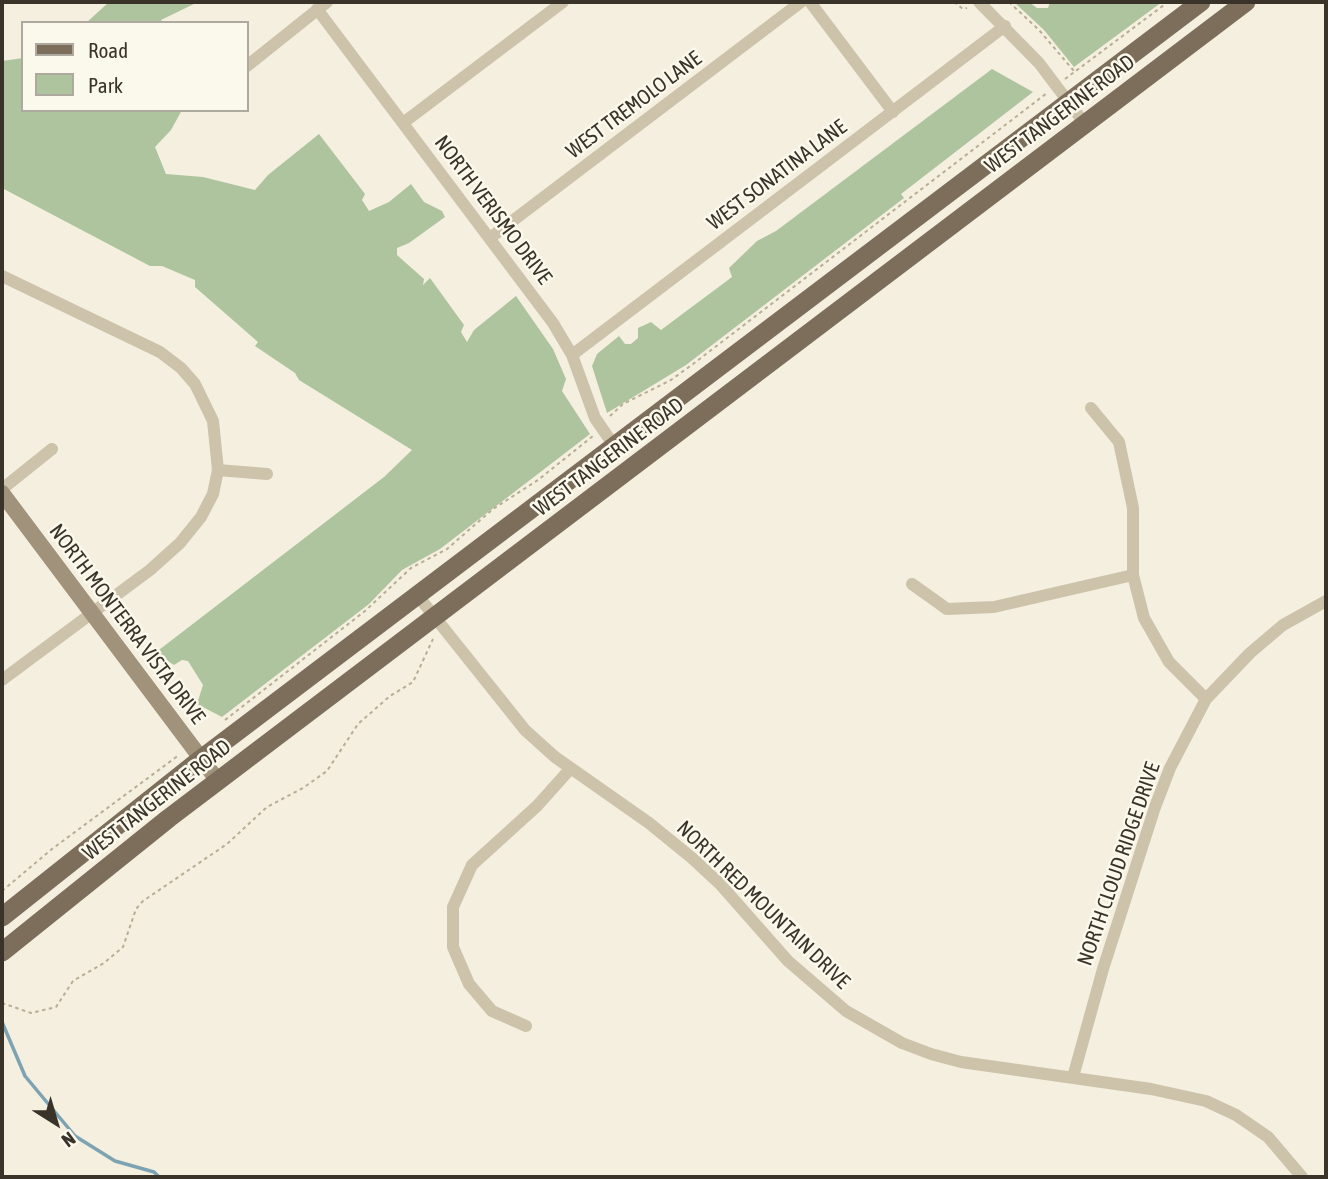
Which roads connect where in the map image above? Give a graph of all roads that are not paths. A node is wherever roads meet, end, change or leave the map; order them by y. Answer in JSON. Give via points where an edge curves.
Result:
{"nodes":[{"id":1,"x":564,"y":2,"type":"edge"},
{"id":2,"x":801,"y":2,"type":"edge"},
{"id":3,"x":810,"y":2,"type":"edge"},
{"id":4,"x":980,"y":2,"type":"edge"},
{"id":5,"x":1201,"y":2,"type":"edge"},
{"id":6,"x":1246,"y":2,"type":"edge"},
{"id":7,"x":322,"y":5,"type":"edge"},
{"id":8,"x":1005,"y":26,"type":"junction"},
{"id":9,"x":248,"y":65,"type":"edge"},
{"id":10,"x":1069,"y":102,"type":"junction"},
{"id":11,"x":893,"y":112,"type":"junction"},
{"id":12,"x":403,"y":123,"type":"junction"},
{"id":13,"x":1085,"y":124,"type":"junction"},
{"id":14,"x":490,"y":238,"type":"junction"},
{"id":15,"x":2,"y":276,"type":"edge"},
{"id":16,"x":572,"y":355,"type":"junction"},
{"id":17,"x":1091,"y":408,"type":"dead end"},
{"id":18,"x":615,"y":447,"type":"junction"},
{"id":19,"x":52,"y":449,"type":"dead end"},
{"id":20,"x":218,"y":470,"type":"junction"},
{"id":21,"x":267,"y":474,"type":"dead end"},
{"id":22,"x":2,"y":491,"type":"edge"},
{"id":23,"x":1133,"y":575,"type":"junction"},
{"id":24,"x":912,"y":584,"type":"dead end"},
{"id":25,"x":418,"y":596,"type":"junction"},
{"id":26,"x":1326,"y":601,"type":"edge"},
{"id":27,"x":92,"y":613,"type":"junction"},
{"id":28,"x":438,"y":622,"type":"junction"},
{"id":29,"x":2,"y":680,"type":"edge"},
{"id":30,"x":1206,"y":699,"type":"junction"},
{"id":31,"x":197,"y":753,"type":"junction"},
{"id":32,"x":571,"y":768,"type":"junction"},
{"id":33,"x":218,"y":781,"type":"junction"},
{"id":34,"x":2,"y":917,"type":"edge"},
{"id":35,"x":2,"y":952,"type":"edge"},
{"id":36,"x":526,"y":1026,"type":"dead end"},
{"id":37,"x":1073,"y":1077,"type":"junction"},
{"id":38,"x":1302,"y":1177,"type":"edge"}],
"edges":[{"from":1,"to":12,"type":"street"},
{"from":2,"to":14,"type":"street","name":"WEST TREMOLO LANE"},
{"from":3,"to":11,"type":"street"},
{"from":4,"to":8,"type":"street"},
{"from":5,"to":10,"type":"main road","name":"WEST TANGERINE ROAD"},
{"from":6,"to":13,"type":"main road","name":"WEST TANGERINE ROAD"},
{"from":7,"to":9,"type":"street"},
{"from":7,"to":12,"type":"street","name":"NORTH VERISMO DRIVE"},
{"from":8,"to":10,"type":"street"},
{"from":8,"to":11,"type":"street","name":"WEST SONATINA LANE"},
{"from":10,"to":13,"type":"street"},
{"from":10,"to":18,"type":"main road","name":"WEST TANGERINE ROAD"},
{"from":11,"to":16,"type":"street","name":"WEST SONATINA LANE"},
{"from":12,"to":14,"type":"street","name":"NORTH VERISMO DRIVE"},
{"from":13,"to":28,"type":"main road","name":"WEST TANGERINE ROAD"},
{"from":14,"to":16,"type":"street","name":"NORTH VERISMO DRIVE"},
{"from":15,"to":20,"type":"street","via":[[160,352],[181,368],[195,384],[213,421]]},
{"from":16,"to":18,"type":"street","name":"NORTH VERISMO DRIVE","via":[[595,418]]},
{"from":17,"to":23,"type":"street","via":[[1119,442],[1133,508]]},
{"from":18,"to":25,"type":"main road","name":"WEST TANGERINE ROAD"},
{"from":19,"to":22,"type":"street"},
{"from":20,"to":21,"type":"street"},
{"from":20,"to":27,"type":"street","via":[[213,495],[180,543]]},
{"from":22,"to":27,"type":"street","name":"NORTH MONTERRA VISTA DRIVE"},
{"from":23,"to":24,"type":"street","via":[[994,607],[947,609]]},
{"from":23,"to":30,"type":"street","via":[[1144,618],[1169,662]]},
{"from":25,"to":28,"type":"street","name":"NORTH RED MOUNTAIN DRIVE"},
{"from":25,"to":31,"type":"main road","name":"WEST TANGERINE ROAD"},
{"from":26,"to":30,"type":"street","name":"NORTH CLOUD RIDGE DRIVE","via":[[1283,625]]},
{"from":27,"to":29,"type":"street"},
{"from":27,"to":31,"type":"street","name":"NORTH MONTERRA VISTA DRIVE"},
{"from":28,"to":32,"type":"street","name":"NORTH RED MOUNTAIN DRIVE","via":[[516,721]]},
{"from":28,"to":33,"type":"main road","name":"WEST TANGERINE ROAD"},
{"from":30,"to":37,"type":"street","name":"NORTH CLOUD RIDGE DRIVE","via":[[1155,807]]},
{"from":31,"to":33,"type":"street","name":"NORTH MONTERRA VISTA DRIVE"},
{"from":31,"to":34,"type":"main road","name":"WEST TANGERINE ROAD"},
{"from":32,"to":36,"type":"street","via":[[472,865],[453,907],[453,947],[468,984],[492,1012]]},
{"from":32,"to":37,"type":"street","name":"NORTH RED MOUNTAIN DRIVE","via":[[692,858],[814,986],[871,1027],[961,1062]]},
{"from":33,"to":35,"type":"main road","name":"WEST TANGERINE ROAD"},
{"from":37,"to":38,"type":"street","name":"NORTH RED MOUNTAIN DRIVE","via":[[1186,1095],[1221,1106],[1268,1137]]}]}
